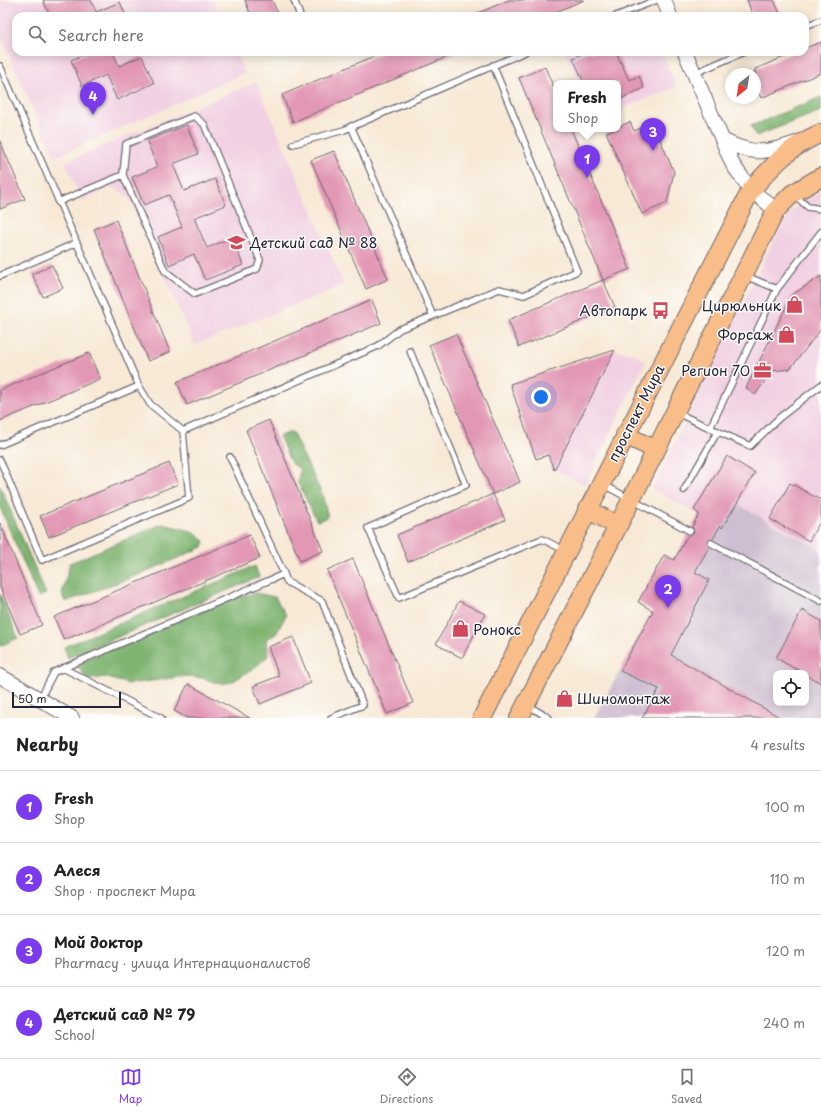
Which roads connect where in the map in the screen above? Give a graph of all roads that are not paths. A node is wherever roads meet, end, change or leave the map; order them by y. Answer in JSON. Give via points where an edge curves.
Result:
{"nodes":[{"id":1,"x":294,"y":0,"type":"edge"},
{"id":2,"x":657,"y":0,"type":"edge"},
{"id":3,"x":664,"y":0,"type":"edge"},
{"id":4,"x":298,"y":12,"type":"edge"},
{"id":5,"x":626,"y":12,"type":"edge"},
{"id":6,"x":668,"y":12,"type":"edge"},
{"id":7,"x":821,"y":20,"type":"edge"},
{"id":8,"x":809,"y":24,"type":"edge"},
{"id":9,"x":515,"y":56,"type":"edge"},
{"id":10,"x":687,"y":56,"type":"edge"},
{"id":11,"x":734,"y":56,"type":"edge"},
{"id":12,"x":492,"y":65,"type":"junction"},
{"id":13,"x":0,"y":66,"type":"edge"},
{"id":14,"x":693,"y":73,"type":"junction"},
{"id":15,"x":351,"y":126,"type":"junction"},
{"id":16,"x":821,"y":133,"type":"edge"},
{"id":17,"x":722,"y":140,"type":"junction"},
{"id":18,"x":801,"y":142,"type":"junction"},
{"id":19,"x":294,"y":144,"type":"dead end"},
{"id":20,"x":123,"y":175,"type":"junction"},
{"id":21,"x":821,"y":176,"type":"edge"},
{"id":22,"x":751,"y":190,"type":"junction"},
{"id":23,"x":792,"y":194,"type":"junction"},
{"id":24,"x":58,"y":202,"type":"junction"},
{"id":25,"x":821,"y":209,"type":"edge"},
{"id":26,"x":776,"y":210,"type":"junction"},
{"id":27,"x":821,"y":232,"type":"edge"},
{"id":28,"x":76,"y":243,"type":"junction"},
{"id":29,"x":743,"y":275,"type":"junction"},
{"id":30,"x":0,"y":276,"type":"edge"},
{"id":31,"x":776,"y":289,"type":"junction"},
{"id":32,"x":434,"y":316,"type":"junction"},
{"id":33,"x":410,"y":351,"type":"dead end"},
{"id":34,"x":821,"y":385,"type":"edge"},
{"id":35,"x":139,"y":386,"type":"junction"},
{"id":36,"x":675,"y":412,"type":"junction"},
{"id":37,"x":710,"y":428,"type":"junction"},
{"id":38,"x":183,"y":431,"type":"junction"},
{"id":39,"x":718,"y":431,"type":"junction"},
{"id":40,"x":625,"y":435,"type":"junction"},
{"id":41,"x":0,"y":445,"type":"edge"},
{"id":42,"x":656,"y":450,"type":"junction"},
{"id":43,"x":230,"y":457,"type":"dead end"},
{"id":44,"x":0,"y":460,"type":"edge"},
{"id":45,"x":601,"y":483,"type":"junction"},
{"id":46,"x":684,"y":490,"type":"dead end"},
{"id":47,"x":631,"y":500,"type":"junction"},
{"id":48,"x":587,"y":509,"type":"junction"},
{"id":49,"x":618,"y":526,"type":"junction"},
{"id":50,"x":690,"y":531,"type":"dead end"},
{"id":51,"x":711,"y":543,"type":"dead end"},
{"id":52,"x":566,"y":551,"type":"junction"},
{"id":53,"x":284,"y":574,"type":"junction"},
{"id":54,"x":821,"y":601,"type":"edge"},
{"id":55,"x":63,"y":668,"type":"junction"},
{"id":56,"x":0,"y":676,"type":"edge"},
{"id":57,"x":40,"y":699,"type":"junction"},
{"id":58,"x":522,"y":711,"type":"edge"},
{"id":59,"x":72,"y":718,"type":"edge"},
{"id":60,"x":161,"y":718,"type":"edge"},
{"id":61,"x":331,"y":718,"type":"edge"},
{"id":62,"x":482,"y":718,"type":"edge"},
{"id":63,"x":549,"y":718,"type":"edge"}],
"edges":[{"from":1,"to":4,"type":"lane"},
{"from":2,"to":5,"type":"lane"},
{"from":3,"to":6,"type":"street"},
{"from":7,"to":8,"type":"lane"},
{"from":9,"to":12,"type":"lane"},
{"from":10,"to":14,"type":"street"},
{"from":11,"to":14,"type":"lane"},
{"from":12,"to":15,"type":"lane"},
{"from":12,"to":32,"type":"lane","via":[[577,271],[524,295],[499,289]]},
{"from":13,"to":24,"type":"lane"},
{"from":14,"to":17,"type":"street"},
{"from":15,"to":19,"type":"lane"},
{"from":15,"to":32,"type":"lane"},
{"from":16,"to":18,"type":"main road","name":"проспект Мира"},
{"from":17,"to":18,"type":"street","via":[[739,149],[758,152],[776,150]]},
{"from":17,"to":22,"type":"street","via":[[733,165]]},
{"from":18,"to":22,"type":"main road","name":"проспект Мира","via":[[773,164]]},
{"from":20,"to":20,"type":"lane","via":[[165,272],[195,294],[256,269],[260,260],[204,124],[194,116],[126,144]]},
{"from":20,"to":24,"type":"lane"},
{"from":21,"to":23,"type":"main road"},
{"from":22,"to":26,"type":"street"},
{"from":22,"to":40,"type":"main road","name":"проспект Мира"},
{"from":23,"to":25,"type":"lane","via":[[808,207]]},
{"from":23,"to":26,"type":"main road"},
{"from":24,"to":28,"type":"lane"},
{"from":26,"to":29,"type":"main road"},
{"from":27,"to":31,"type":"lane"},
{"from":28,"to":30,"type":"lane"},
{"from":28,"to":35,"type":"lane"},
{"from":29,"to":31,"type":"lane"},
{"from":29,"to":36,"type":"main road"},
{"from":31,"to":37,"type":"lane"},
{"from":32,"to":38,"type":"lane","via":[[400,329],[378,346]]},
{"from":33,"to":52,"type":"lane","via":[[466,485],[368,528],[398,598],[542,539]]},
{"from":34,"to":39,"type":"lane","via":[[779,418],[750,446]]},
{"from":35,"to":38,"type":"lane","via":[[150,404]]},
{"from":35,"to":41,"type":"lane"},
{"from":36,"to":37,"type":"lane"},
{"from":36,"to":42,"type":"main road"},
{"from":37,"to":39,"type":"lane"},
{"from":38,"to":44,"type":"lane","via":[[189,498],[42,560]]},
{"from":39,"to":46,"type":"lane"},
{"from":40,"to":42,"type":"main road"},
{"from":40,"to":45,"type":"main road","name":"проспект Мира"},
{"from":42,"to":47,"type":"main road"},
{"from":43,"to":53,"type":"lane"},
{"from":45,"to":47,"type":"lane"},
{"from":45,"to":48,"type":"main road","name":"проспект Мира"},
{"from":47,"to":49,"type":"main road"},
{"from":47,"to":50,"type":"lane"},
{"from":48,"to":49,"type":"main road"},
{"from":48,"to":52,"type":"main road","name":"проспект Мира"},
{"from":49,"to":58,"type":"main road"},
{"from":51,"to":54,"type":"lane"},
{"from":52,"to":62,"type":"main road","name":"проспект Мира"},
{"from":53,"to":55,"type":"lane"},
{"from":53,"to":61,"type":"lane","via":[[287,582],[322,601],[364,705]]},
{"from":55,"to":57,"type":"lane","via":[[54,672]]},
{"from":55,"to":60,"type":"lane"},
{"from":56,"to":57,"type":"street"},
{"from":57,"to":59,"type":"street"},
{"from":58,"to":63,"type":"lane"}]}
